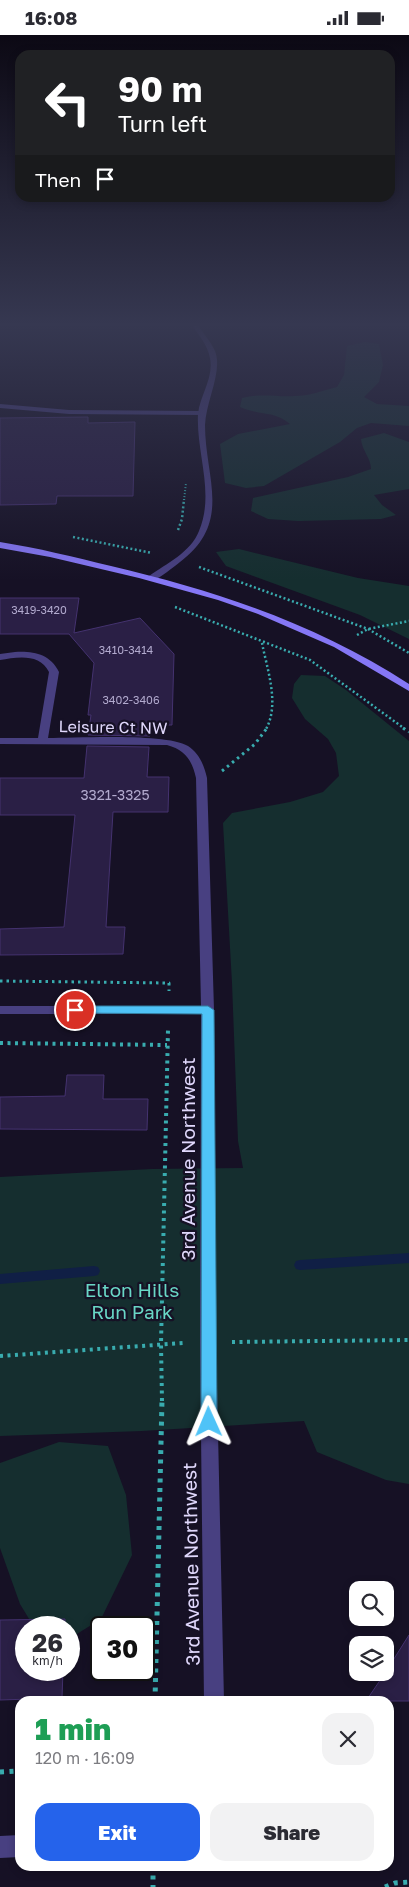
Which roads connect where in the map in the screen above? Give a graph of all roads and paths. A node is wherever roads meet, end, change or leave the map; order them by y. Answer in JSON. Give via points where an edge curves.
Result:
{"nodes":[{"id":1,"x":21,"y":408,"type":"edge"},
{"id":2,"x":28,"y":408,"type":"edge"},
{"id":3,"x":203,"y":408,"type":"edge"},
{"id":4,"x":202,"y":413,"type":"junction"},
{"id":5,"x":0,"y":414,"type":"edge"},
{"id":6,"x":186,"y":480,"type":"dead end"},
{"id":7,"x":178,"y":533,"type":"dead end"},
{"id":8,"x":0,"y":545,"type":"edge"},
{"id":9,"x":152,"y":578,"type":"junction"},
{"id":10,"x":168,"y":603,"type":"dead end"},
{"id":11,"x":409,"y":621,"type":"edge"},
{"id":12,"x":262,"y":642,"type":"junction"},
{"id":13,"x":409,"y":653,"type":"edge"},
{"id":14,"x":0,"y":657,"type":"edge"},
{"id":15,"x":409,"y":688,"type":"edge"},
{"id":16,"x":409,"y":732,"type":"edge"},
{"id":17,"x":44,"y":740,"type":"junction"},
{"id":18,"x":0,"y":741,"type":"edge"},
{"id":19,"x":200,"y":767,"type":"joint"},
{"id":20,"x":203,"y":787,"type":"junction"},
{"id":21,"x":0,"y":981,"type":"edge"},
{"id":22,"x":169,"y":983,"type":"dead end"},
{"id":23,"x":0,"y":1010,"type":"edge"},
{"id":24,"x":208,"y":1010,"type":"junction"},
{"id":25,"x":0,"y":1043,"type":"edge"},
{"id":26,"x":409,"y":1340,"type":"edge"},
{"id":27,"x":208,"y":1343,"type":"junction"},
{"id":28,"x":161,"y":1344,"type":"junction"},
{"id":29,"x":0,"y":1356,"type":"edge"},
{"id":30,"x":156,"y":1696,"type":"edge"},
{"id":31,"x":214,"y":1696,"type":"edge"},
{"id":32,"x":15,"y":1771,"type":"edge"},
{"id":33,"x":0,"y":1772,"type":"edge"},
{"id":34,"x":15,"y":1846,"type":"edge"},
{"id":35,"x":0,"y":1847,"type":"edge"},
{"id":36,"x":153,"y":1871,"type":"edge"},
{"id":37,"x":409,"y":1882,"type":"edge"},
{"id":38,"x":153,"y":1887,"type":"edge"},
{"id":39,"x":385,"y":1887,"type":"edge"}],
"edges":[{"from":1,"to":5,"type":"street"},
{"from":2,"to":4,"type":"street"},
{"from":3,"to":4,"type":"street"},
{"from":4,"to":9,"type":"street","via":[[202,443],[209,493],[206,523],[187,552]]},
{"from":6,"to":7,"type":"path"},
{"from":8,"to":9,"type":"main road"},
{"from":9,"to":15,"type":"main road","via":[[280,620],[350,652]]},
{"from":10,"to":12,"type":"path","via":[[185,613]]},
{"from":11,"to":13,"type":"path","via":[[368,629]]},
{"from":12,"to":16,"type":"path","via":[[310,660]]},
{"from":12,"to":20,"type":"path","via":[[270,689],[268,724],[243,754]]},
{"from":14,"to":17,"type":"street","name":"Leisure Ct NW","via":[[30,655],[52,666],[54,672]]},
{"from":17,"to":18,"type":"street","name":"Leisure Ct NW"},
{"from":17,"to":19,"type":"street","name":"Leisure Ct NW","via":[[168,741],[186,749]]},
{"from":19,"to":20,"type":"street","name":"3rd Avenue Northwest"},
{"from":20,"to":24,"type":"street","name":"3rd Avenue Northwest"},
{"from":21,"to":22,"type":"path"},
{"from":23,"to":24,"type":"street"},
{"from":24,"to":27,"type":"street","name":"3rd Avenue Northwest"},
{"from":25,"to":28,"type":"path","via":[[167,1045]]},
{"from":26,"to":27,"type":"path"},
{"from":27,"to":28,"type":"path"},
{"from":27,"to":31,"type":"street","name":"3rd Avenue Northwest"},
{"from":28,"to":29,"type":"path"},
{"from":28,"to":30,"type":"path","via":[[163,1429]]},
{"from":32,"to":33,"type":"path"},
{"from":34,"to":35,"type":"street"},
{"from":36,"to":38,"type":"path"},
{"from":37,"to":39,"type":"path"}]}
